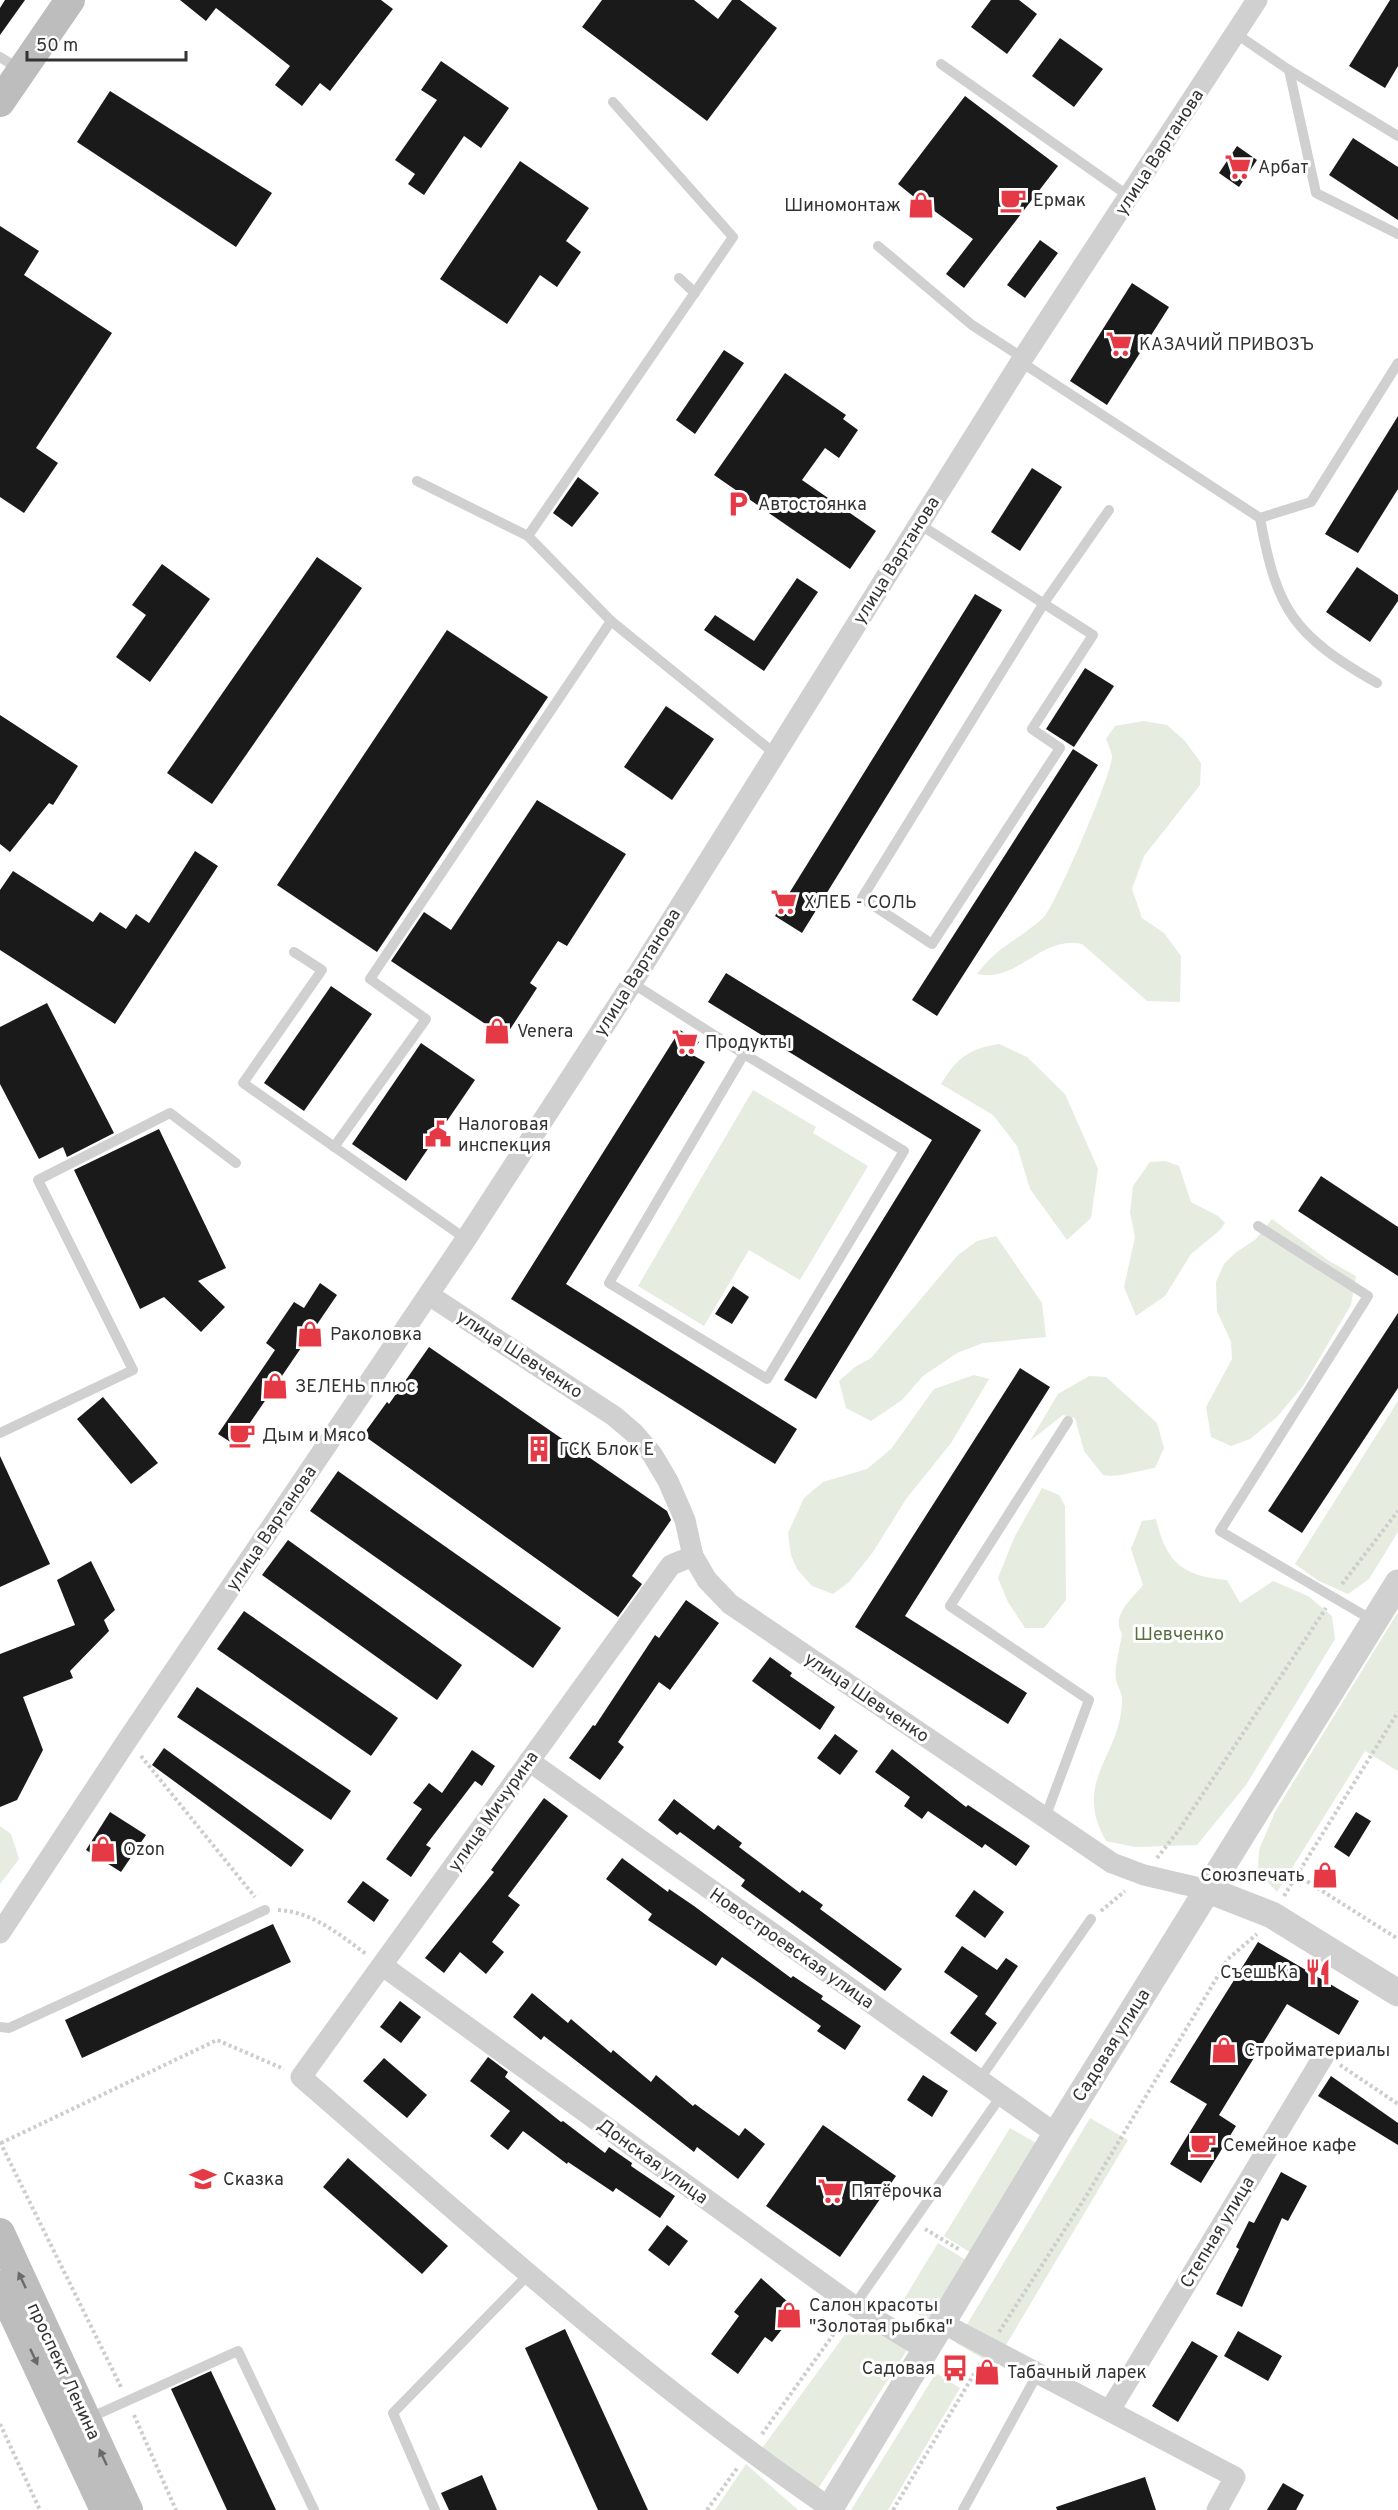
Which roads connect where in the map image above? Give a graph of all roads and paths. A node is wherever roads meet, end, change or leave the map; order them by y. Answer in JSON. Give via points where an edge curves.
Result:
{"nodes":[{"id":1,"x":70,"y":0,"type":"edge"},
{"id":2,"x":1257,"y":0,"type":"edge"},
{"id":3,"x":1235,"y":33,"type":"junction"},
{"id":4,"x":11,"y":64,"type":"edge"},
{"id":5,"x":941,"y":64,"type":"dead end"},
{"id":6,"x":1289,"y":70,"type":"junction"},
{"id":7,"x":0,"y":102,"type":"edge"},
{"id":8,"x":613,"y":102,"type":"dead end"},
{"id":9,"x":1398,"y":136,"type":"edge"},
{"id":10,"x":1130,"y":197,"type":"junction"},
{"id":11,"x":1398,"y":234,"type":"edge"},
{"id":12,"x":878,"y":246,"type":"dead end"},
{"id":13,"x":679,"y":278,"type":"dead end"},
{"id":14,"x":694,"y":294,"type":"junction"},
{"id":15,"x":1022,"y":360,"type":"junction"},
{"id":16,"x":1398,"y":363,"type":"edge"},
{"id":17,"x":417,"y":481,"type":"dead end"},
{"id":18,"x":1109,"y":510,"type":"dead end"},
{"id":19,"x":1260,"y":518,"type":"junction"},
{"id":20,"x":919,"y":524,"type":"junction"},
{"id":21,"x":528,"y":536,"type":"junction"},
{"id":22,"x":1044,"y":603,"type":"junction"},
{"id":23,"x":611,"y":621,"type":"junction"},
{"id":24,"x":1377,"y":683,"type":"dead end"},
{"id":25,"x":774,"y":753,"type":"junction"},
{"id":26,"x":294,"y":952,"type":"dead end"},
{"id":27,"x":632,"y":983,"type":"junction"},
{"id":28,"x":744,"y":1054,"type":"junction"},
{"id":29,"x":334,"y":1147,"type":"junction"},
{"id":30,"x":236,"y":1163,"type":"dead end"},
{"id":31,"x":1258,"y":1227,"type":"dead end"},
{"id":32,"x":466,"y":1239,"type":"junction"},
{"id":33,"x":429,"y":1295,"type":"junction"},
{"id":34,"x":1068,"y":1421,"type":"dead end"},
{"id":35,"x":0,"y":1433,"type":"edge"},
{"id":36,"x":1398,"y":1511,"type":"edge"},
{"id":37,"x":693,"y":1556,"type":"junction"},
{"id":38,"x":1398,"y":1582,"type":"edge"},
{"id":39,"x":1333,"y":1597,"type":"junction"},
{"id":40,"x":1374,"y":1621,"type":"junction"},
{"id":41,"x":1398,"y":1712,"type":"edge"},
{"id":42,"x":128,"y":1739,"type":"junction"},
{"id":43,"x":529,"y":1761,"type":"junction"},
{"id":44,"x":1045,"y":1818,"type":"junction"},
{"id":45,"x":1144,"y":1875,"type":"junction"},
{"id":46,"x":1297,"y":1875,"type":"junction"},
{"id":47,"x":1208,"y":1890,"type":"junction"},
{"id":48,"x":266,"y":1910,"type":"junction"},
{"id":49,"x":1272,"y":1915,"type":"junction"},
{"id":50,"x":1091,"y":1919,"type":"joint"},
{"id":51,"x":0,"y":1933,"type":"edge"},
{"id":52,"x":1398,"y":1939,"type":"edge"},
{"id":53,"x":383,"y":1966,"type":"junction"},
{"id":54,"x":1398,"y":1993,"type":"edge"},
{"id":55,"x":0,"y":2027,"type":"edge"},
{"id":56,"x":1324,"y":2054,"type":"joint"},
{"id":57,"x":301,"y":2077,"type":"junction"},
{"id":58,"x":979,"y":2080,"type":"junction"},
{"id":59,"x":1001,"y":2097,"type":"junction"},
{"id":60,"x":1398,"y":2104,"type":"edge"},
{"id":61,"x":1056,"y":2134,"type":"junction"},
{"id":62,"x":0,"y":2143,"type":"edge"},
{"id":63,"x":914,"y":2223,"type":"junction"},
{"id":64,"x":0,"y":2233,"type":"edge"},
{"id":65,"x":979,"y":2262,"type":"junction"},
{"id":66,"x":529,"y":2274,"type":"junction"},
{"id":67,"x":0,"y":2285,"type":"edge"},
{"id":68,"x":854,"y":2306,"type":"junction"},
{"id":69,"x":942,"y":2323,"type":"junction"},
{"id":70,"x":989,"y":2348,"type":"junction"},
{"id":71,"x":926,"y":2350,"type":"junction"},
{"id":72,"x":1038,"y":2373,"type":"junction"},
{"id":73,"x":128,"y":2401,"type":"junction"},
{"id":74,"x":1110,"y":2410,"type":"junction"},
{"id":75,"x":86,"y":2420,"type":"junction"},
{"id":76,"x":0,"y":2424,"type":"edge"},
{"id":77,"x":748,"y":2452,"type":"junction"},
{"id":78,"x":829,"y":2509,"type":"edge"},
{"id":79,"x":40,"y":2510,"type":"edge"},
{"id":80,"x":105,"y":2510,"type":"edge"},
{"id":81,"x":128,"y":2510,"type":"edge"},
{"id":82,"x":176,"y":2510,"type":"edge"},
{"id":83,"x":314,"y":2510,"type":"edge"},
{"id":84,"x":435,"y":2510,"type":"edge"},
{"id":85,"x":707,"y":2510,"type":"edge"},
{"id":86,"x":893,"y":2510,"type":"edge"},
{"id":87,"x":963,"y":2510,"type":"edge"},
{"id":88,"x":1217,"y":2510,"type":"edge"}],
"edges":[{"from":1,"to":4,"type":"main road"},
{"from":2,"to":3,"type":"street","name":"улица Вартанова"},
{"from":3,"to":6,"type":"lane"},
{"from":3,"to":10,"type":"street","name":"улица Вартанова"},
{"from":4,"to":7,"type":"main road"},
{"from":5,"to":10,"type":"lane"},
{"from":6,"to":9,"type":"lane"},
{"from":6,"to":11,"type":"lane","via":[[1316,193]]},
{"from":8,"to":14,"type":"lane","via":[[733,237]]},
{"from":10,"to":15,"type":"street","name":"улица Вартанова"},
{"from":12,"to":15,"type":"lane","via":[[972,325]]},
{"from":13,"to":14,"type":"lane"},
{"from":14,"to":21,"type":"lane"},
{"from":15,"to":19,"type":"lane"},
{"from":15,"to":20,"type":"street","name":"улица Вартанова"},
{"from":16,"to":19,"type":"lane","via":[[1311,502]]},
{"from":17,"to":21,"type":"lane"},
{"from":18,"to":22,"type":"lane"},
{"from":19,"to":24,"type":"lane","via":[[1268,566],[1285,609],[1302,630],[1340,661]]},
{"from":20,"to":22,"type":"lane"},
{"from":20,"to":25,"type":"street","name":"улица Вартанова"},
{"from":21,"to":23,"type":"lane"},
{"from":22,"to":22,"type":"lane","via":[[1093,636],[1032,729],[1060,748],[932,944],[862,898]]},
{"from":23,"to":25,"type":"lane"},
{"from":23,"to":29,"type":"lane","via":[[370,979],[426,1019]]},
{"from":25,"to":27,"type":"street","name":"улица Вартанова"},
{"from":26,"to":29,"type":"lane","via":[[322,970],[243,1083]]},
{"from":27,"to":28,"type":"lane"},
{"from":27,"to":32,"type":"street","name":"улица Вартанова"},
{"from":28,"to":28,"type":"lane","via":[[609,1283],[767,1379],[904,1151]]},
{"from":29,"to":32,"type":"lane"},
{"from":30,"to":35,"type":"lane","via":[[170,1113],[38,1180],[133,1370]]},
{"from":31,"to":39,"type":"lane","via":[[1368,1296],[1220,1531]]},
{"from":32,"to":33,"type":"street","name":"улица Вартанова"},
{"from":33,"to":37,"type":"street","name":"улица Шевченко","via":[[634,1433],[668,1481],[685,1520]]},
{"from":33,"to":42,"type":"street","name":"улица Вартанова"},
{"from":34,"to":44,"type":"lane","via":[[950,1606],[1089,1700]]},
{"from":36,"to":39,"type":"path"},
{"from":37,"to":43,"type":"street","name":"улица Мичурина","via":[[671,1565]]},
{"from":37,"to":44,"type":"street","name":"улица Шевченко","via":[[707,1580],[730,1604]]},
{"from":38,"to":40,"type":"street","name":"Садовая улица"},
{"from":39,"to":40,"type":"lane"},
{"from":39,"to":45,"type":"path","via":[[1179,1830]]},
{"from":40,"to":47,"type":"street","name":"Садовая улица"},
{"from":41,"to":46,"type":"path"},
{"from":42,"to":48,"type":"path"},
{"from":42,"to":51,"type":"street","name":"улица Вартанова"},
{"from":43,"to":53,"type":"street","name":"улица Мичурина"},
{"from":43,"to":58,"type":"street","name":"Новостроевская улица"},
{"from":44,"to":45,"type":"street","name":"улица Шевченко","via":[[1112,1863]]},
{"from":45,"to":47,"type":"street","name":"улица Шевченко"},
{"from":45,"to":50,"type":"path"},
{"from":46,"to":49,"type":"path"},
{"from":46,"to":52,"type":"path"},
{"from":47,"to":49,"type":"street","name":"улица Шевченко"},
{"from":47,"to":61,"type":"street","name":"Садовая улица"},
{"from":48,"to":53,"type":"path","via":[[298,1911],[321,1922]]},
{"from":48,"to":55,"type":"lane","via":[[9,2028]]},
{"from":49,"to":54,"type":"street","name":"улица Шевченко"},
{"from":49,"to":70,"type":"path","via":[[1228,1959],[1085,2198]]},
{"from":50,"to":58,"type":"lane"},
{"from":53,"to":57,"type":"street","name":"улица Мичурина"},
{"from":53,"to":68,"type":"street","name":"Донская улица"},
{"from":56,"to":60,"type":"path"},
{"from":56,"to":74,"type":"street","name":"Степная улица"},
{"from":57,"to":62,"type":"path","via":[[217,2040]]},
{"from":57,"to":66,"type":"street"},
{"from":58,"to":59,"type":"street","name":"Новостроевская улица"},
{"from":59,"to":61,"type":"street","name":"Новостроевская улица"},
{"from":59,"to":63,"type":"lane"},
{"from":61,"to":65,"type":"street","name":"Садовая улица"},
{"from":62,"to":73,"type":"path"},
{"from":63,"to":65,"type":"path"},
{"from":63,"to":68,"type":"lane"},
{"from":75,"to":64,"type":"main road","name":"проспект Ленина","one_way":true},
{"from":65,"to":69,"type":"street","name":"Садовая улица"},
{"from":66,"to":77,"type":"street"},
{"from":66,"to":84,"type":"lane","via":[[393,2413]]},
{"from":67,"to":80,"type":"main road","name":"проспект Ленина","one_way":true,"via":[[14,2326]]},
{"from":68,"to":71,"type":"street","name":"Донская улица"},
{"from":68,"to":77,"type":"path"},
{"from":69,"to":70,"type":"street"},
{"from":69,"to":71,"type":"street","name":"Садовая улица"},
{"from":70,"to":72,"type":"street"},
{"from":70,"to":86,"type":"path"},
{"from":71,"to":78,"type":"street","name":"Садовая улица"},
{"from":72,"to":74,"type":"street"},
{"from":72,"to":87,"type":"lane"},
{"from":73,"to":75,"type":"lane"},
{"from":73,"to":82,"type":"path"},
{"from":73,"to":83,"type":"lane","via":[[238,2351]]},
{"from":74,"to":88,"type":"street","via":[[1235,2477]]},
{"from":81,"to":75,"type":"main road","name":"проспект Ленина","one_way":true},
{"from":76,"to":79,"type":"path"},
{"from":77,"to":78,"type":"street"},
{"from":77,"to":85,"type":"path"}]}
